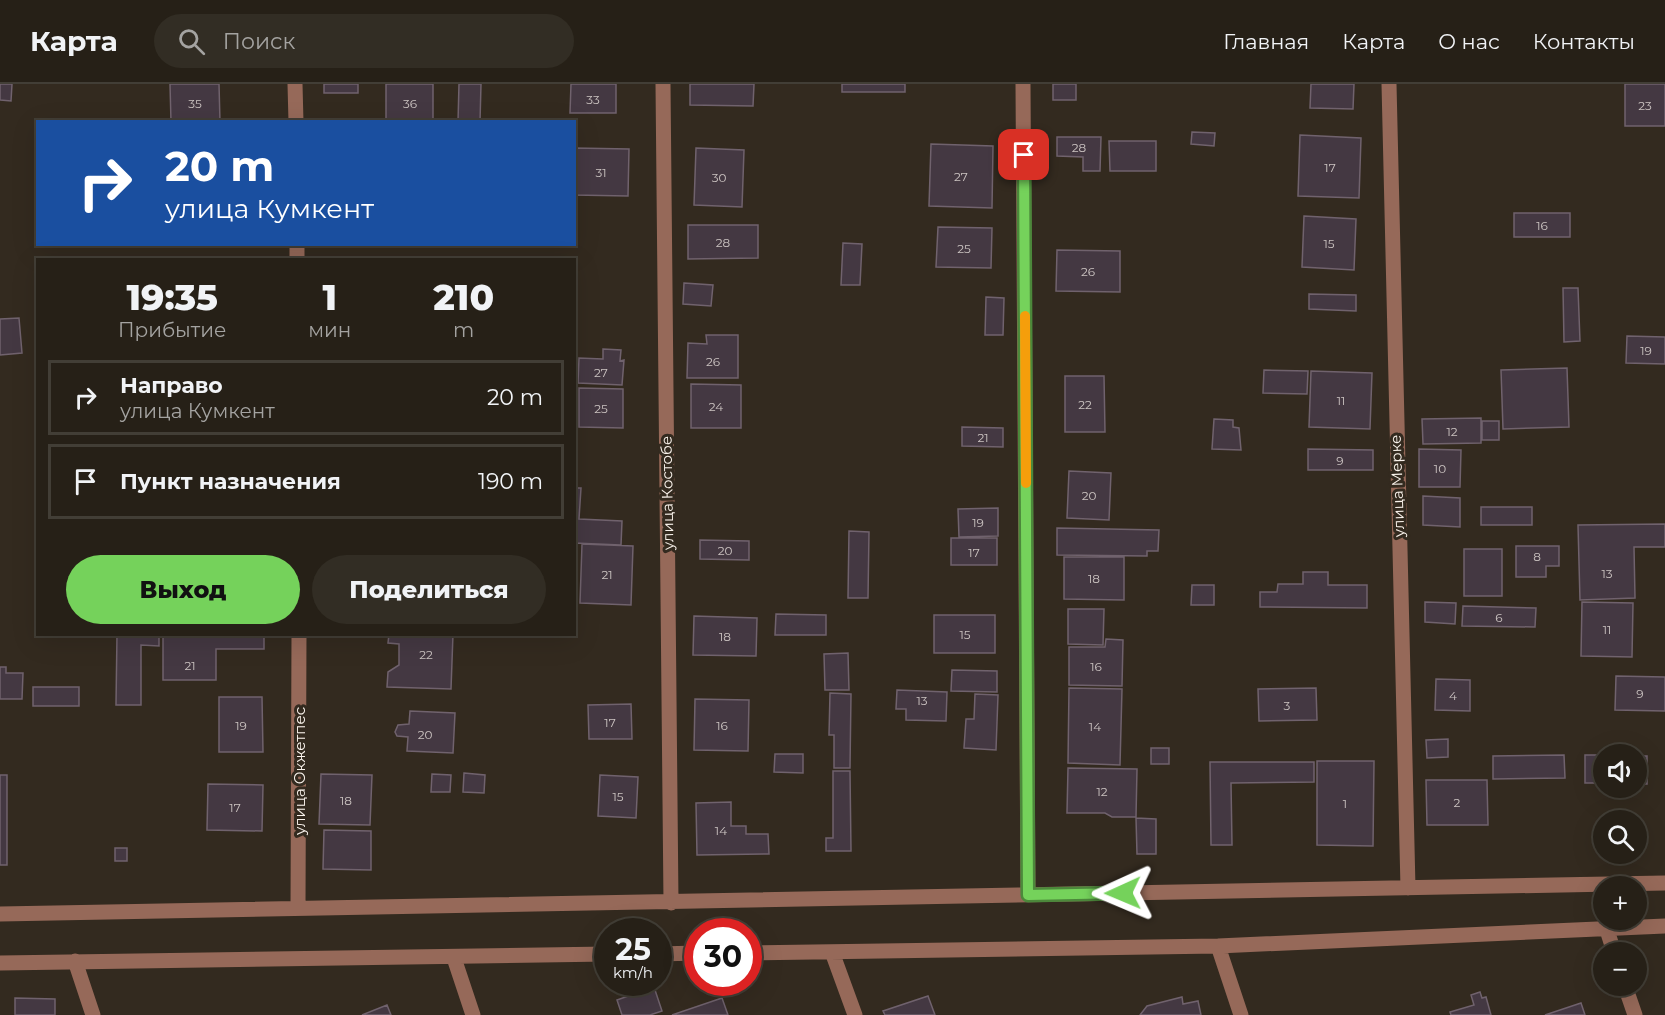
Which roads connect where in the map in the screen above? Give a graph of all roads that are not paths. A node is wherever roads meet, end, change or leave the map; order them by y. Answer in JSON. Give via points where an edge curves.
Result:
{"nodes":[{"id":1,"x":296,"y":84,"type":"edge"},
{"id":2,"x":663,"y":84,"type":"edge"},
{"id":3,"x":1023,"y":84,"type":"edge"},
{"id":4,"x":1389,"y":84,"type":"edge"},
{"id":5,"x":296,"y":120,"type":"edge"},
{"id":6,"x":299,"y":636,"type":"edge"},
{"id":7,"x":1665,"y":883,"type":"edge"},
{"id":8,"x":1408,"y":888,"type":"junction"},
{"id":9,"x":1028,"y":895,"type":"junction"},
{"id":10,"x":671,"y":903,"type":"junction"},
{"id":11,"x":298,"y":908,"type":"junction"},
{"id":12,"x":0,"y":914,"type":"edge"},
{"id":13,"x":1665,"y":926,"type":"edge"},
{"id":14,"x":1647,"y":927,"type":"edge"},
{"id":15,"x":1607,"y":930,"type":"joint"},
{"id":16,"x":1611,"y":942,"type":"edge"},
{"id":17,"x":1218,"y":946,"type":"junction"},
{"id":18,"x":832,"y":952,"type":"junction"},
{"id":19,"x":762,"y":953,"type":"edge"},
{"id":20,"x":594,"y":954,"type":"edge"},
{"id":21,"x":454,"y":957,"type":"junction"},
{"id":22,"x":75,"y":961,"type":"junction"},
{"id":23,"x":0,"y":963,"type":"edge"},
{"id":24,"x":1628,"y":996,"type":"edge"},
{"id":25,"x":93,"y":1015,"type":"edge"},
{"id":26,"x":473,"y":1015,"type":"edge"},
{"id":27,"x":855,"y":1015,"type":"edge"},
{"id":28,"x":1241,"y":1015,"type":"edge"},
{"id":29,"x":1635,"y":1015,"type":"edge"}],
"edges":[{"from":1,"to":5,"type":"street"},
{"from":2,"to":10,"type":"street","name":"улица Костобе"},
{"from":3,"to":9,"type":"street"},
{"from":4,"to":8,"type":"street","name":"улица Мерке"},
{"from":6,"to":11,"type":"street","name":"улица Окжетпес"},
{"from":7,"to":8,"type":"street"},
{"from":8,"to":9,"type":"street"},
{"from":9,"to":10,"type":"street"},
{"from":10,"to":11,"type":"street"},
{"from":11,"to":12,"type":"street"},
{"from":13,"to":14,"type":"street"},
{"from":15,"to":16,"type":"street"},
{"from":15,"to":17,"type":"street"},
{"from":17,"to":18,"type":"street"},
{"from":17,"to":28,"type":"street"},
{"from":18,"to":19,"type":"street"},
{"from":18,"to":27,"type":"street"},
{"from":20,"to":21,"type":"street"},
{"from":21,"to":22,"type":"street"},
{"from":21,"to":26,"type":"street"},
{"from":22,"to":23,"type":"street"},
{"from":22,"to":25,"type":"street"},
{"from":24,"to":29,"type":"street"}]}
